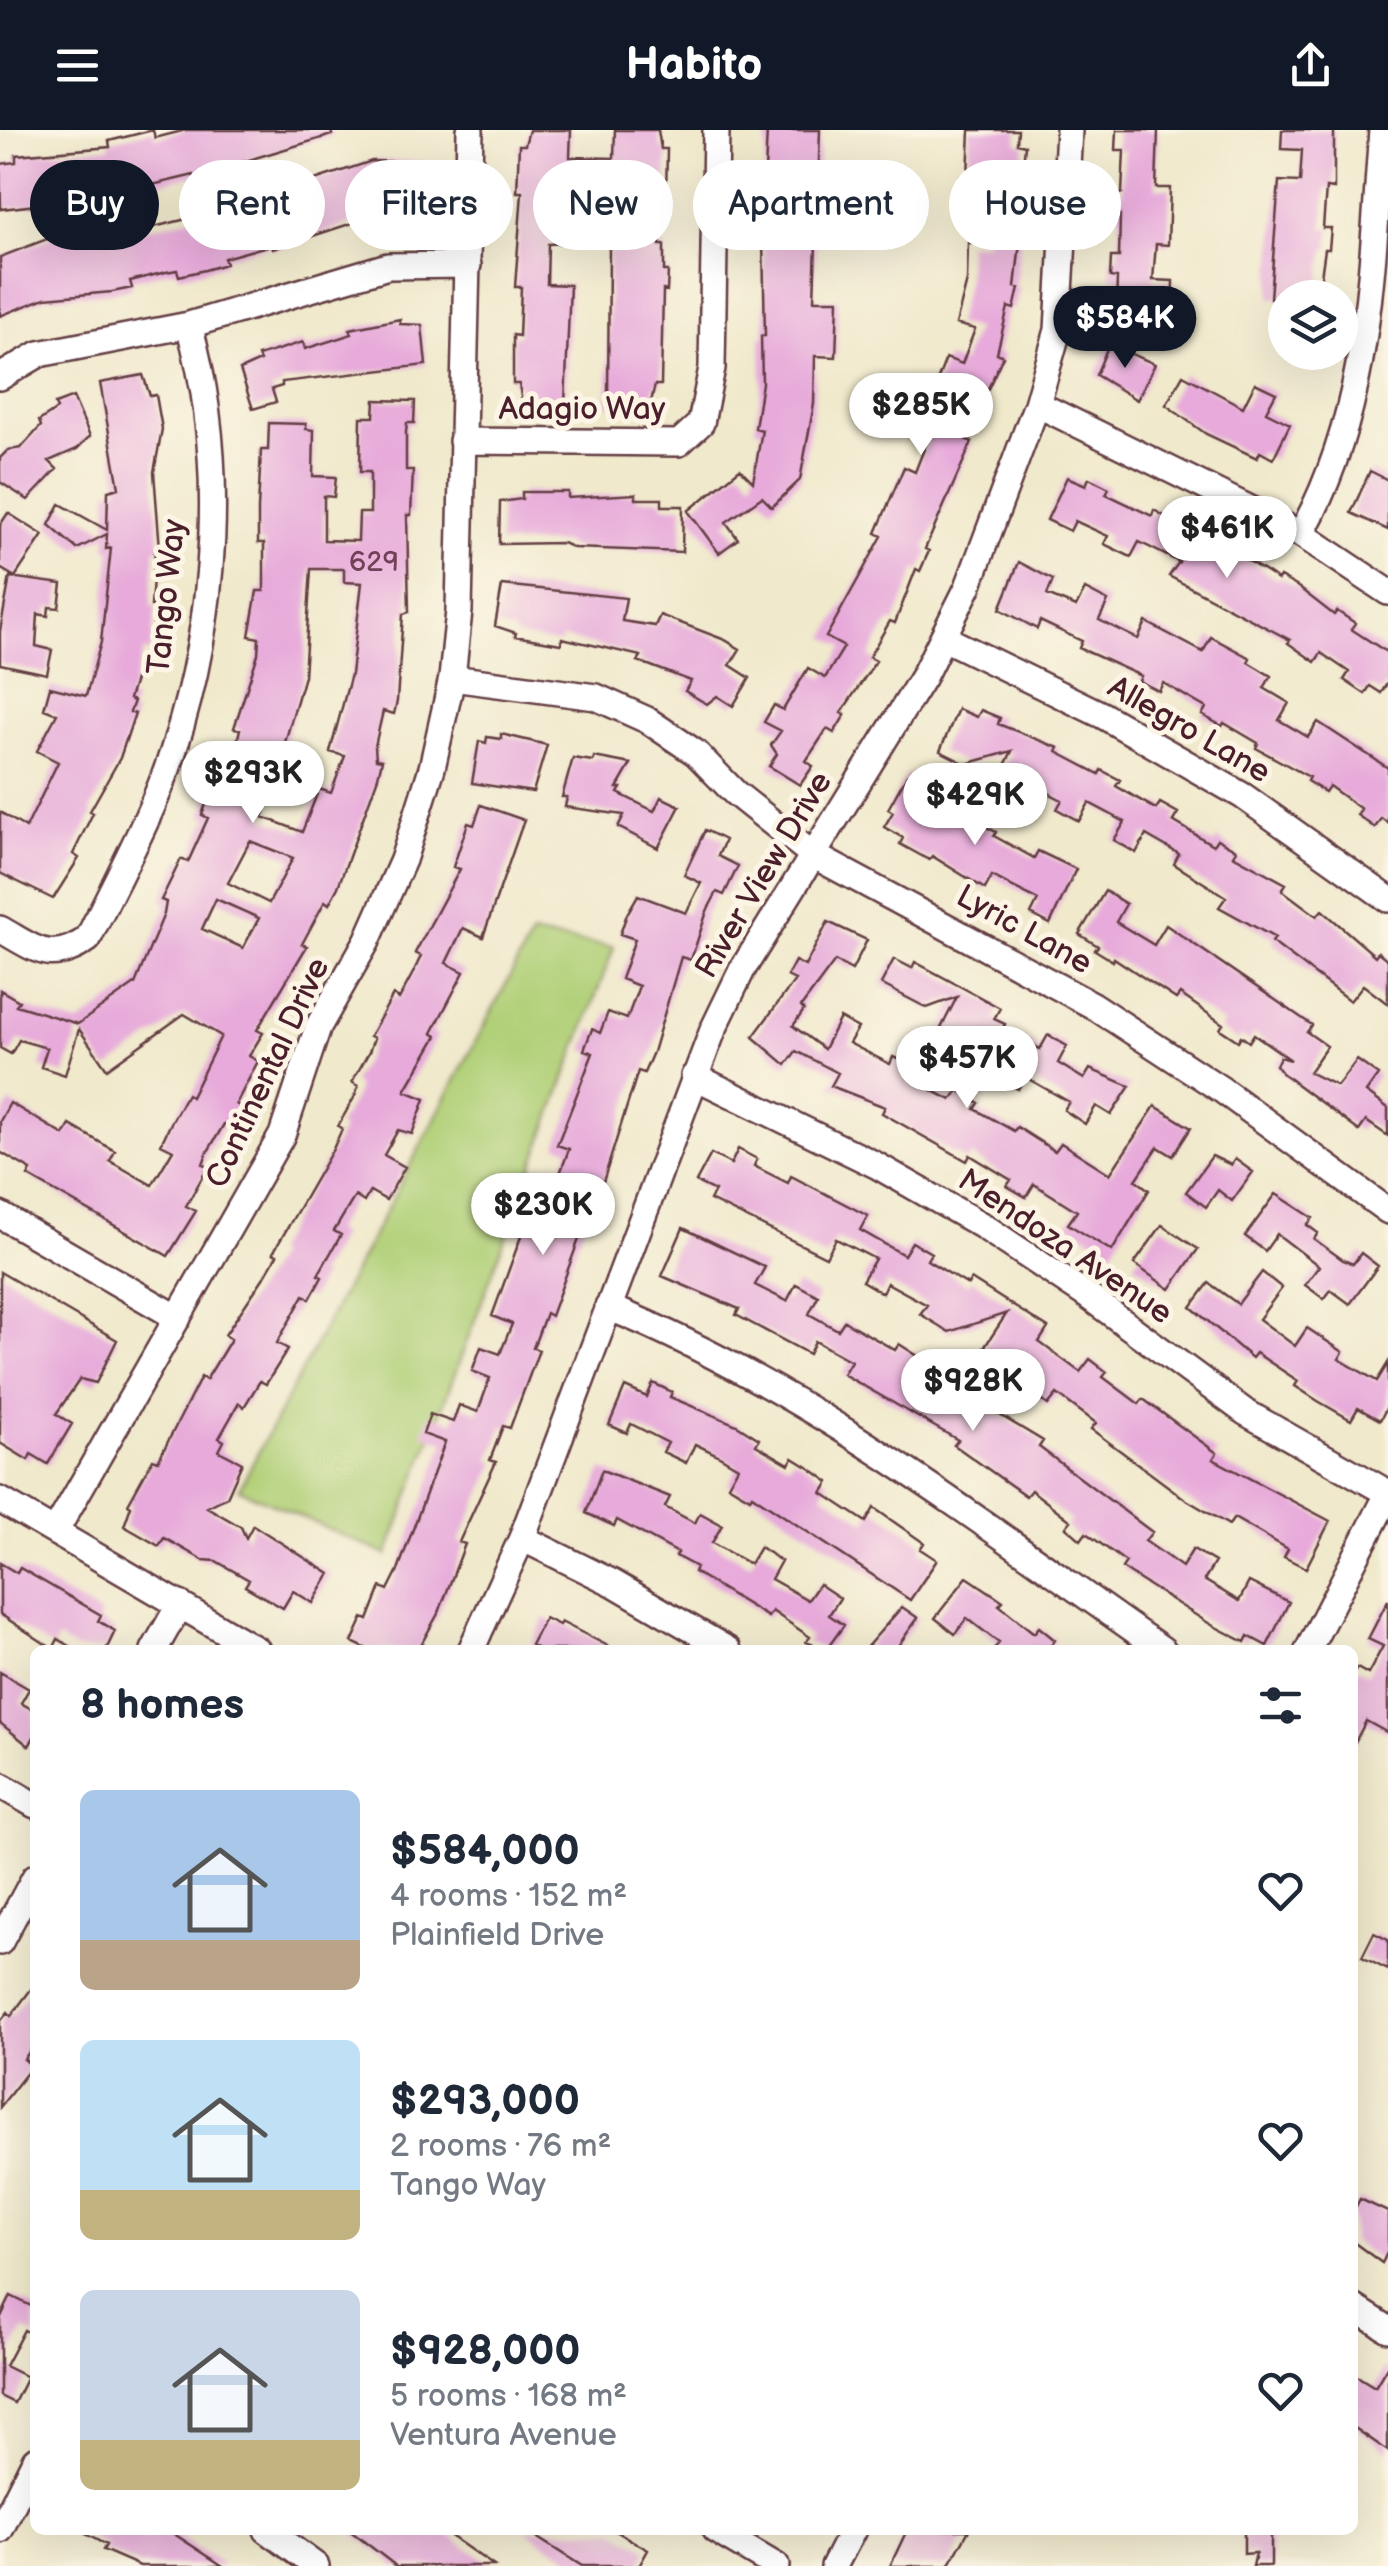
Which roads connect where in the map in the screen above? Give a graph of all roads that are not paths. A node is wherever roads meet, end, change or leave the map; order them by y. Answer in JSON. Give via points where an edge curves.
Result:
{"nodes":[{"id":1,"x":470,"y":130,"type":"edge"},
{"id":2,"x":716,"y":130,"type":"edge"},
{"id":3,"x":1069,"y":130,"type":"edge"},
{"id":4,"x":1382,"y":130,"type":"edge"},
{"id":5,"x":468,"y":265,"type":"junction"},
{"id":6,"x":189,"y":324,"type":"junction"},
{"id":7,"x":0,"y":378,"type":"edge"},
{"id":8,"x":1037,"y":404,"type":"junction"},
{"id":9,"x":462,"y":441,"type":"junction"},
{"id":10,"x":1301,"y":534,"type":"junction"},
{"id":11,"x":1388,"y":592,"type":"edge"},
{"id":12,"x":944,"y":638,"type":"junction"},
{"id":13,"x":452,"y":678,"type":"junction"},
{"id":14,"x":813,"y":855,"type":"junction"},
{"id":15,"x":1388,"y":899,"type":"edge"},
{"id":16,"x":0,"y":928,"type":"edge"},
{"id":17,"x":694,"y":1076,"type":"junction"},
{"id":18,"x":1388,"y":1210,"type":"edge"},
{"id":19,"x":0,"y":1214,"type":"edge"},
{"id":20,"x":608,"y":1307,"type":"junction"},
{"id":21,"x":178,"y":1318,"type":"junction"},
{"id":22,"x":1388,"y":1493,"type":"edge"},
{"id":23,"x":0,"y":1500,"type":"edge"},
{"id":24,"x":55,"y":1532,"type":"junction"},
{"id":25,"x":522,"y":1538,"type":"junction"},
{"id":26,"x":180,"y":1604,"type":"junction"},
{"id":27,"x":157,"y":1645,"type":"edge"},
{"id":28,"x":249,"y":1645,"type":"edge"},
{"id":29,"x":473,"y":1645,"type":"edge"},
{"id":30,"x":719,"y":1645,"type":"edge"},
{"id":31,"x":1156,"y":1645,"type":"edge"},
{"id":32,"x":1311,"y":1645,"type":"edge"},
{"id":33,"x":0,"y":1785,"type":"edge"},
{"id":34,"x":30,"y":1803,"type":"edge"},
{"id":35,"x":30,"y":1886,"type":"edge"},
{"id":36,"x":0,"y":1942,"type":"edge"},
{"id":37,"x":1358,"y":2310,"type":"edge"},
{"id":38,"x":1388,"y":2328,"type":"edge"},
{"id":39,"x":30,"y":2470,"type":"edge"},
{"id":40,"x":0,"y":2530,"type":"edge"},
{"id":41,"x":274,"y":2535,"type":"edge"},
{"id":42,"x":723,"y":2535,"type":"edge"},
{"id":43,"x":850,"y":2535,"type":"edge"},
{"id":44,"x":316,"y":2566,"type":"edge"},
{"id":45,"x":776,"y":2566,"type":"edge"},
{"id":46,"x":834,"y":2566,"type":"edge"}],
"edges":[{"from":1,"to":5,"type":"street","name":"Continental Drive"},
{"from":2,"to":9,"type":"street","name":"Adagio Way","via":[[712,368],[701,423],[679,443]]},
{"from":3,"to":8,"type":"street","name":"River View Drive","via":[[1058,330]]},
{"from":4,"to":10,"type":"street","via":[[1364,354],[1350,419]]},
{"from":5,"to":6,"type":"street","via":[[388,266]]},
{"from":5,"to":9,"type":"street","name":"Continental Drive"},
{"from":6,"to":7,"type":"street","via":[[40,354]]},
{"from":6,"to":16,"type":"street","name":"Tango Way","via":[[212,435],[207,576],[197,669],[172,754],[88,939],[68,952],[43,953]]},
{"from":8,"to":10,"type":"street"},
{"from":8,"to":12,"type":"street","name":"River View Drive"},
{"from":9,"to":13,"type":"street","name":"Continental Drive"},
{"from":10,"to":11,"type":"street"},
{"from":12,"to":14,"type":"street","name":"River View Drive"},
{"from":12,"to":15,"type":"street","name":"Allegro Lane","via":[[1102,715],[1243,796]]},
{"from":13,"to":14,"type":"street","name":"Lyric Lane","via":[[596,697],[647,720],[696,753]]},
{"from":13,"to":21,"type":"street","name":"Continental Drive","via":[[403,860],[367,942],[318,1027],[282,1135]]},
{"from":14,"to":17,"type":"street","name":"River View Drive","via":[[742,970]]},
{"from":14,"to":18,"type":"street","name":"Lyric Lane","via":[[1092,1005]]},
{"from":17,"to":20,"type":"street","name":"River View Drive"},
{"from":17,"to":22,"type":"street","name":"Mendoza Avenue","via":[[876,1164],[983,1226],[1244,1412]]},
{"from":19,"to":21,"type":"street"},
{"from":20,"to":25,"type":"street","name":"River View Drive"},
{"from":20,"to":31,"type":"street","via":[[768,1387],[878,1452]]},
{"from":21,"to":24,"type":"street","name":"Continental Drive"},
{"from":22,"to":32,"type":"street"},
{"from":23,"to":24,"type":"street"},
{"from":24,"to":26,"type":"street"},
{"from":25,"to":29,"type":"street","name":"River View Drive"},
{"from":25,"to":30,"type":"street"},
{"from":26,"to":27,"type":"street"},
{"from":26,"to":28,"type":"street"},
{"from":33,"to":34,"type":"street"},
{"from":35,"to":36,"type":"street"},
{"from":37,"to":38,"type":"street"},
{"from":39,"to":40,"type":"street"},
{"from":41,"to":44,"type":"street"},
{"from":42,"to":45,"type":"street"},
{"from":43,"to":46,"type":"street"}]}
